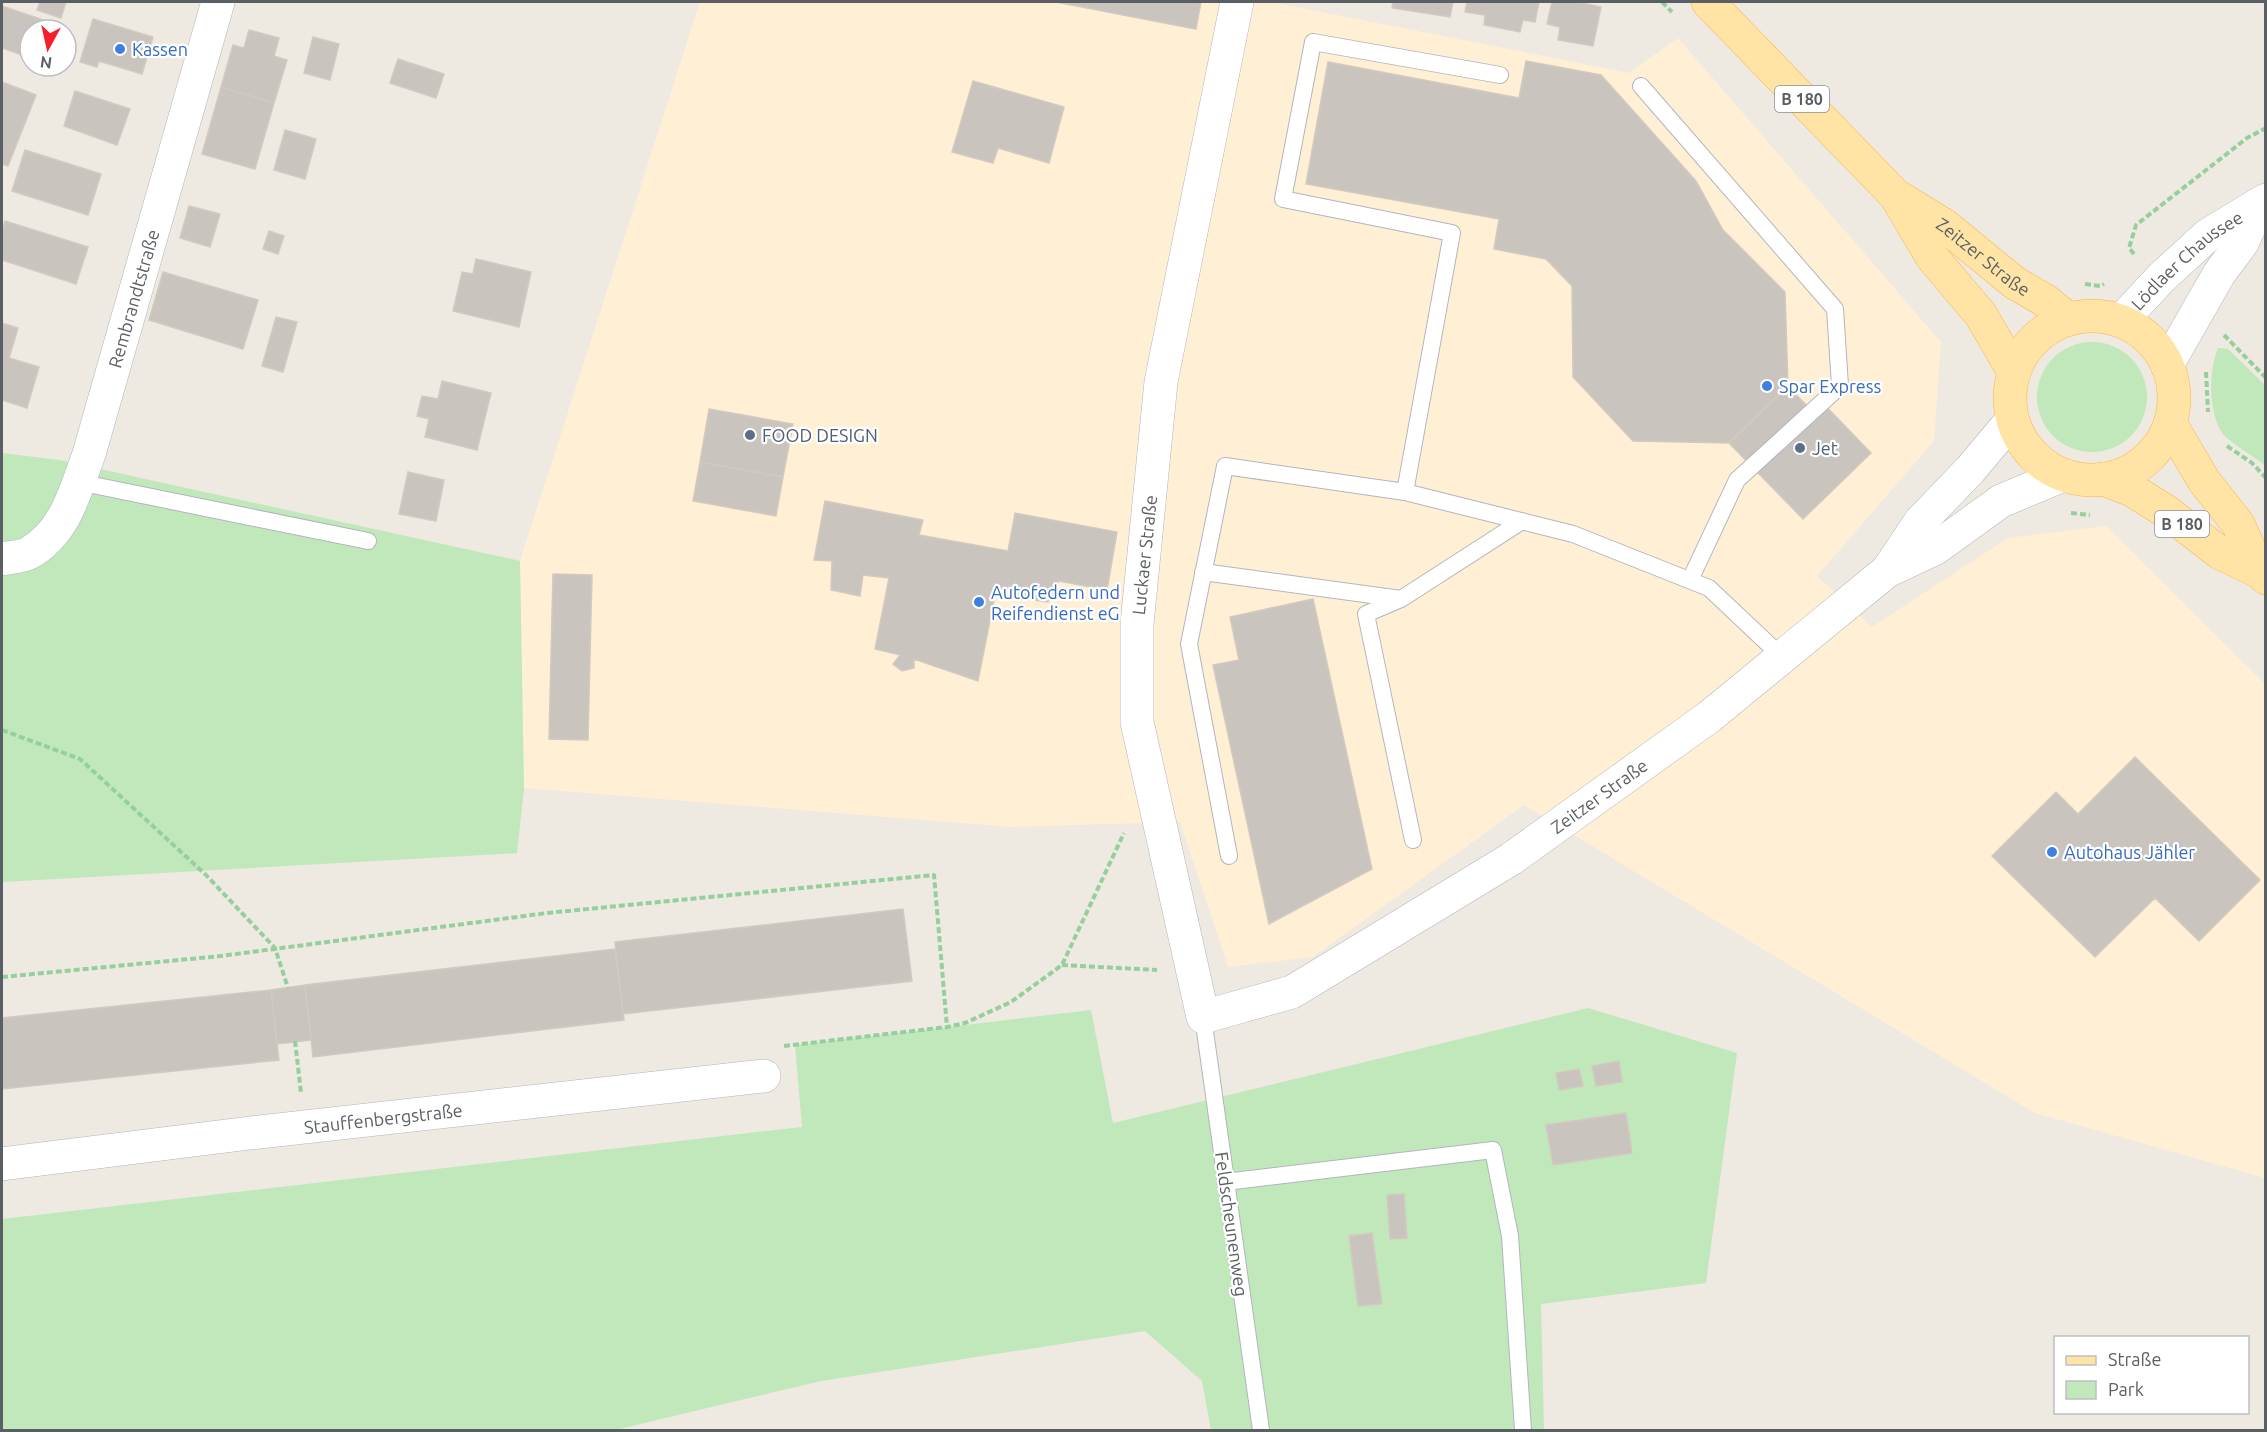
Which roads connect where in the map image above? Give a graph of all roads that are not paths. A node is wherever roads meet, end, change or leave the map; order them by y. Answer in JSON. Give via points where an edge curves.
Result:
{"nodes":[{"id":1,"x":218,"y":2,"type":"edge"},
{"id":2,"x":1237,"y":2,"type":"edge"},
{"id":3,"x":1708,"y":2,"type":"edge"},
{"id":4,"x":1500,"y":75,"type":"dead end"},
{"id":5,"x":1641,"y":86,"type":"dead end"},
{"id":6,"x":1896,"y":196,"type":"junction"},
{"id":7,"x":2262,"y":203,"type":"edge"},
{"id":8,"x":2068,"y":319,"type":"junction"},
{"id":9,"x":2121,"y":321,"type":"junction"},
{"id":10,"x":2167,"y":365,"type":"junction"},
{"id":11,"x":2014,"y":372,"type":"junction"},
{"id":12,"x":2013,"y":420,"type":"junction"},
{"id":13,"x":2170,"y":423,"type":"junction"},
{"id":14,"x":2063,"y":475,"type":"junction"},
{"id":15,"x":2103,"y":479,"type":"junction"},
{"id":16,"x":78,"y":482,"type":"junction"},
{"id":17,"x":1405,"y":492,"type":"junction"},
{"id":18,"x":1522,"y":521,"type":"junction"},
{"id":19,"x":368,"y":541,"type":"dead end"},
{"id":20,"x":2,"y":559,"type":"edge"},
{"id":21,"x":1203,"y":572,"type":"junction"},
{"id":22,"x":1887,"y":572,"type":"junction"},
{"id":23,"x":2263,"y":575,"type":"edge"},
{"id":24,"x":1690,"y":580,"type":"junction"},
{"id":25,"x":1401,"y":599,"type":"junction"},
{"id":26,"x":1781,"y":656,"type":"junction"},
{"id":27,"x":1413,"y":840,"type":"dead end"},
{"id":28,"x":1229,"y":856,"type":"dead end"},
{"id":29,"x":1203,"y":1017,"type":"junction"},
{"id":30,"x":764,"y":1076,"type":"dead end"},
{"id":31,"x":2,"y":1164,"type":"edge"},
{"id":32,"x":1225,"y":1182,"type":"junction"},
{"id":33,"x":1261,"y":1431,"type":"edge"},
{"id":34,"x":1523,"y":1431,"type":"edge"}],
"edges":[{"from":1,"to":16,"type":"street","name":"Rembrandtstraße"},
{"from":2,"to":29,"type":"street","name":"Luckaer Straße","via":[[1161,382],[1137,624],[1137,722]]},
{"from":3,"to":6,"type":"main road","name":"Zeitzer Straße","number":"B 180"},
{"from":4,"to":17,"type":"lane","via":[[1313,42],[1283,199],[1452,233]]},
{"from":5,"to":24,"type":"lane","via":[[1835,309],[1840,386],[1737,480]]},
{"from":6,"to":8,"type":"main road","name":"Zeitzer Straße","number":"B 180","via":[[1944,225],[2015,283]]},
{"from":6,"to":11,"type":"main road","name":"Zeitzer Straße","number":"B 180","via":[[1932,256],[1981,315]]},
{"from":7,"to":9,"type":"street","name":"Lödlaer Chaussee","via":[[2208,235]]},
{"from":7,"to":10,"type":"street","name":"Lödlaer Chaussee"},
{"from":8,"to":9,"type":"main road","via":[[2088,316]]},
{"from":8,"to":11,"type":"main road","via":[[2034,339]]},
{"from":9,"to":10,"type":"main road","via":[[2144,334]]},
{"from":10,"to":13,"type":"main road","via":[[2173,384]]},
{"from":11,"to":12,"type":"main road","via":[[2010,392]]},
{"from":12,"to":14,"type":"main road","via":[[2026,448],[2040,462]]},
{"from":12,"to":22,"type":"street","name":"Zeitzer Straße","via":[[1920,522]]},
{"from":13,"to":15,"type":"main road","via":[[2149,457],[2133,469]]},
{"from":13,"to":23,"type":"main road","number":"B 180","via":[[2204,481],[2238,524]]},
{"from":14,"to":15,"type":"main road"},
{"from":14,"to":22,"type":"street","name":"Zeitzer Straße","via":[[2001,501],[1936,548]]},
{"from":15,"to":23,"type":"main road","number":"B 180","via":[[2132,490],[2168,512],[2220,553]]},
{"from":16,"to":19,"type":"lane"},
{"from":16,"to":20,"type":"street","name":"Rembrandtstraße","via":[[60,526],[28,553]]},
{"from":17,"to":18,"type":"lane"},
{"from":17,"to":21,"type":"lane","via":[[1226,466]]},
{"from":18,"to":24,"type":"lane","via":[[1573,534]]},
{"from":18,"to":25,"type":"lane"},
{"from":21,"to":25,"type":"lane"},
{"from":21,"to":28,"type":"lane","via":[[1189,644]]},
{"from":22,"to":26,"type":"street","name":"Zeitzer Straße"},
{"from":24,"to":26,"type":"lane","via":[[1709,588]]},
{"from":25,"to":27,"type":"lane","via":[[1366,614]]},
{"from":26,"to":29,"type":"street","name":"Zeitzer Straße","via":[[1709,717],[1511,859],[1292,992]]},
{"from":29,"to":32,"type":"lane","name":"Feldscheunenweg"},
{"from":30,"to":31,"type":"street","name":"Stauffenbergstraße"},
{"from":32,"to":33,"type":"lane","name":"Feldscheunenweg"},
{"from":32,"to":34,"type":"lane","via":[[1493,1150],[1510,1236]]}]}
